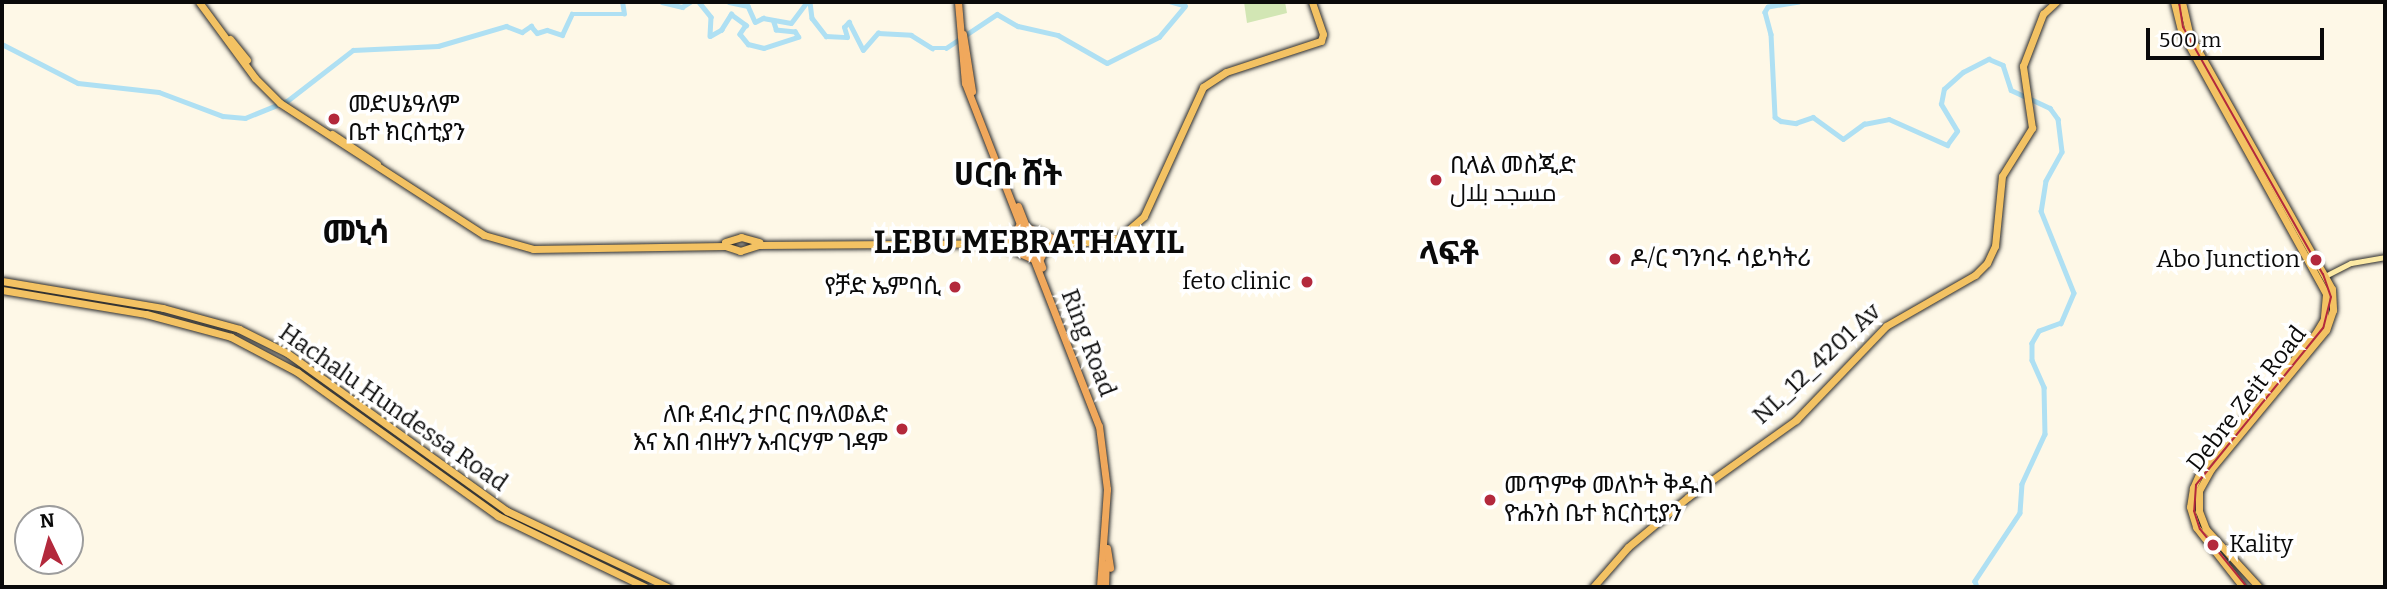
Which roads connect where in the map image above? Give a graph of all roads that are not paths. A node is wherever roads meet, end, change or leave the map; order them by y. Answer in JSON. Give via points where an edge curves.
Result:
{"nodes":[{"id":1,"x":201,"y":2,"type":"edge"},
{"id":2,"x":960,"y":2,"type":"edge"},
{"id":3,"x":1311,"y":2,"type":"edge"},
{"id":4,"x":2049,"y":2,"type":"edge"},
{"id":5,"x":2056,"y":2,"type":"edge"},
{"id":6,"x":2174,"y":2,"type":"edge"},
{"id":7,"x":2182,"y":2,"type":"edge"},
{"id":8,"x":1319,"y":40,"type":"junction"},
{"id":9,"x":1327,"y":48,"type":"dead end"},
{"id":10,"x":2023,"y":86,"type":"junction"},
{"id":11,"x":1022,"y":223,"type":"junction"},
{"id":12,"x":997,"y":241,"type":"junction"},
{"id":13,"x":1029,"y":241,"type":"junction"},
{"id":14,"x":1057,"y":241,"type":"junction"},
{"id":15,"x":2385,"y":257,"type":"edge"},
{"id":16,"x":1037,"y":261,"type":"junction"},
{"id":17,"x":2327,"y":275,"type":"junction"},
{"id":18,"x":2,"y":281,"type":"edge"},
{"id":19,"x":2,"y":290,"type":"edge"},
{"id":20,"x":94,"y":297,"type":"junction"},
{"id":21,"x":89,"y":305,"type":"junction"},
{"id":22,"x":148,"y":310,"type":"junction"},
{"id":23,"x":429,"y":454,"type":"junction"},
{"id":24,"x":421,"y":461,"type":"junction"},
{"id":25,"x":490,"y":499,"type":"junction"},
{"id":26,"x":485,"y":506,"type":"junction"},
{"id":27,"x":1105,"y":548,"type":"junction"},
{"id":28,"x":1098,"y":570,"type":"dead end"},
{"id":29,"x":1110,"y":571,"type":"dead end"},
{"id":30,"x":645,"y":587,"type":"edge"},
{"id":31,"x":668,"y":587,"type":"edge"},
{"id":32,"x":1100,"y":587,"type":"edge"},
{"id":33,"x":1105,"y":587,"type":"edge"},
{"id":34,"x":1591,"y":587,"type":"edge"},
{"id":35,"x":2243,"y":587,"type":"edge"},
{"id":36,"x":2259,"y":587,"type":"edge"}],
"edges":[{"from":1,"to":12,"type":"main road","via":[[233,51],[281,101],[486,232],[515,242],[551,247]]},
{"from":2,"to":11,"type":"highway","name":"Ring Road","via":[[962,48],[974,97]]},
{"from":3,"to":8,"type":"main road"},
{"from":4,"to":10,"type":"main road","via":[[2021,60]]},
{"from":5,"to":10,"type":"main road","via":[[2043,14],[2025,60]]},
{"from":6,"to":35,"type":"main road","name":"Debre Zeit Road","via":[[2181,32],[2326,294],[2323,319],[2315,334],[2201,470],[2193,488],[2190,506],[2196,527]]},
{"from":7,"to":17,"type":"main road","name":"Debre Zeit Road","via":[[2190,36]]},
{"from":8,"to":9,"type":"main road"},
{"from":8,"to":14,"type":"main road","via":[[1217,72],[1200,85],[1141,214],[1130,227],[1107,238]]},
{"from":10,"to":34,"type":"main road","name":"NL_12_4201 Av","via":[[2027,132],[1998,175],[1991,252],[1973,273],[1879,327],[1792,419],[1680,498],[1617,553]]},
{"from":11,"to":12,"type":"highway","via":[[1015,233]]},
{"from":11,"to":13,"type":"highway","name":"Ring Road"},
{"from":11,"to":14,"type":"highway"},
{"from":12,"to":13,"type":"main road"},
{"from":12,"to":16,"type":"highway"},
{"from":13,"to":14,"type":"main road"},
{"from":13,"to":16,"type":"highway","name":"Ring Road"},
{"from":14,"to":16,"type":"highway"},
{"from":15,"to":17,"type":"main road","via":[[2351,263]]},
{"from":16,"to":27,"type":"highway","name":"Ring Road","via":[[1103,428],[1111,482]]},
{"from":17,"to":36,"type":"main road","name":"Debre Zeit Road","via":[[2334,303],[2326,330],[2211,469],[2199,491],[2199,511],[2206,529]]},
{"from":18,"to":20,"type":"main road","name":"Hachalu Hundessa Road"},
{"from":19,"to":21,"type":"main road"},
{"from":20,"to":21,"type":"main road"},
{"from":20,"to":22,"type":"main road","name":"Hachalu Hundessa Road"},
{"from":21,"to":22,"type":"main road"},
{"from":22,"to":23,"type":"main road","name":"Hachalu Hundessa Road","via":[[215,321],[275,347]]},
{"from":22,"to":24,"type":"main road","via":[[231,337],[279,360]]},
{"from":23,"to":24,"type":"main road"},
{"from":23,"to":25,"type":"main road","name":"Hachalu Hundessa Road"},
{"from":24,"to":26,"type":"main road"},
{"from":25,"to":26,"type":"main road"},
{"from":25,"to":31,"type":"main road","name":"Hachalu Hundessa Road","via":[[529,523]]},
{"from":26,"to":30,"type":"main road","via":[[525,532]]},
{"from":27,"to":28,"type":"highway"},
{"from":27,"to":29,"type":"highway"},
{"from":27,"to":32,"type":"highway","name":"Ring Road"},
{"from":27,"to":33,"type":"highway","name":"Ring Road"}]}
